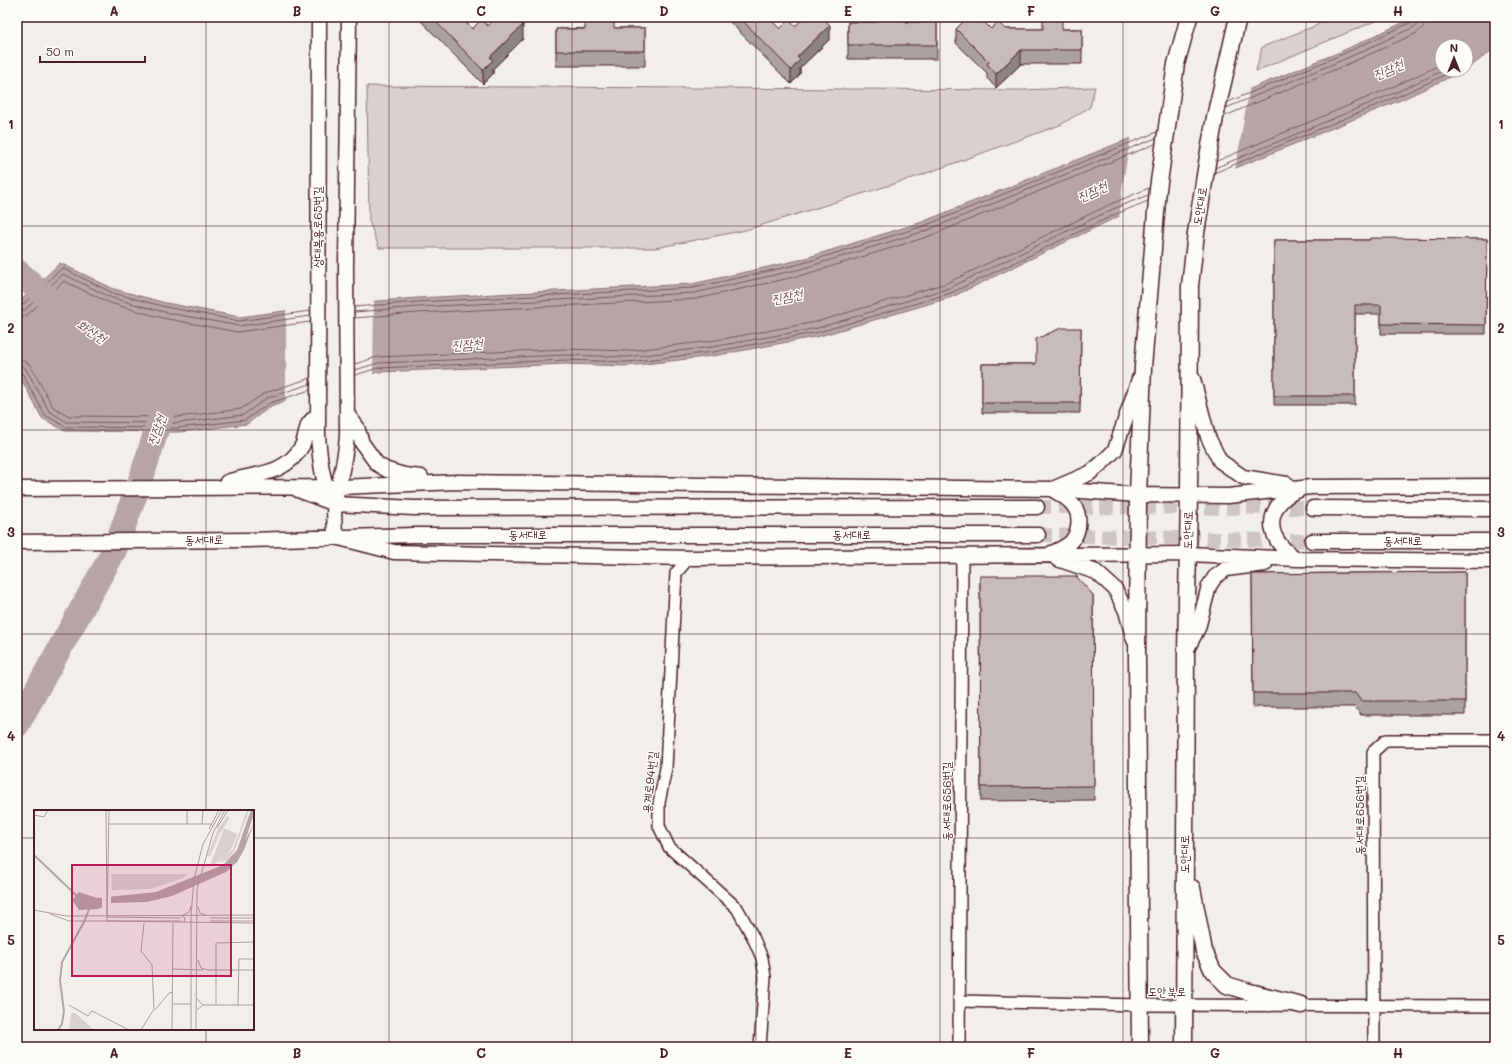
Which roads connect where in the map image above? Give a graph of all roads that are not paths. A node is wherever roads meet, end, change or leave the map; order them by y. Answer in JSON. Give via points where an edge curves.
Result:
{"nodes":[{"id":1,"x":319,"y":17,"type":"edge"},
{"id":2,"x":349,"y":17,"type":"edge"},
{"id":3,"x":1189,"y":17,"type":"edge"},
{"id":4,"x":1238,"y":17,"type":"edge"},
{"id":5,"x":1189,"y":359,"type":"junction"},
{"id":6,"x":1143,"y":367,"type":"junction"},
{"id":7,"x":318,"y":414,"type":"junction"},
{"id":8,"x":352,"y":430,"type":"junction"},
{"id":9,"x":457,"y":482,"type":"junction"},
{"id":10,"x":1495,"y":486,"type":"edge"},
{"id":11,"x":291,"y":487,"type":"junction"},
{"id":12,"x":333,"y":487,"type":"junction"},
{"id":13,"x":1311,"y":487,"type":"junction"},
{"id":14,"x":209,"y":488,"type":"junction"},
{"id":15,"x":17,"y":489,"type":"edge"},
{"id":16,"x":1052,"y":490,"type":"junction"},
{"id":17,"x":1138,"y":495,"type":"junction"},
{"id":18,"x":1189,"y":495,"type":"junction"},
{"id":19,"x":335,"y":504,"type":"junction"},
{"id":20,"x":1037,"y":508,"type":"tunnel mouth"},
{"id":21,"x":1313,"y":508,"type":"tunnel mouth"},
{"id":22,"x":1495,"y":509,"type":"edge"},
{"id":23,"x":1038,"y":535,"type":"tunnel mouth"},
{"id":24,"x":334,"y":537,"type":"junction"},
{"id":25,"x":1312,"y":541,"type":"tunnel mouth"},
{"id":26,"x":1495,"y":541,"type":"edge"},
{"id":27,"x":17,"y":542,"type":"edge"},
{"id":28,"x":1138,"y":554,"type":"junction"},
{"id":29,"x":1188,"y":554,"type":"junction"},
{"id":30,"x":962,"y":556,"type":"junction"},
{"id":31,"x":1046,"y":556,"type":"junction"},
{"id":32,"x":689,"y":558,"type":"junction"},
{"id":33,"x":1297,"y":560,"type":"junction"},
{"id":34,"x":1495,"y":561,"type":"edge"},
{"id":35,"x":1186,"y":652,"type":"junction"},
{"id":36,"x":1137,"y":656,"type":"junction"},
{"id":37,"x":1495,"y":740,"type":"edge"},
{"id":38,"x":1185,"y":850,"type":"junction"},
{"id":39,"x":959,"y":1001,"type":"junction"},
{"id":40,"x":1141,"y":1005,"type":"junction"},
{"id":41,"x":1185,"y":1005,"type":"junction"},
{"id":42,"x":1301,"y":1005,"type":"junction"},
{"id":43,"x":1375,"y":1006,"type":"junction"},
{"id":44,"x":1495,"y":1006,"type":"edge"},
{"id":45,"x":760,"y":1047,"type":"edge"},
{"id":46,"x":959,"y":1047,"type":"edge"},
{"id":47,"x":1140,"y":1047,"type":"edge"},
{"id":48,"x":1184,"y":1047,"type":"edge"},
{"id":49,"x":1374,"y":1047,"type":"edge"}],
"edges":[{"from":1,"to":7,"type":"street","name":"상대복용로65번길"},
{"from":2,"to":8,"type":"street","via":[[347,414]]},
{"from":3,"to":6,"type":"main road","via":[[1176,64],[1160,175]]},
{"from":4,"to":5,"type":"main road","name":"도안대로","via":[[1215,117],[1196,233],[1190,286]]},
{"from":5,"to":13,"type":"street","via":[[1208,438],[1220,461],[1243,477]]},
{"from":5,"to":18,"type":"main road","name":"도안대로"},
{"from":6,"to":16,"type":"street","via":[[1115,450],[1090,473]]},
{"from":6,"to":17,"type":"main road"},
{"from":7,"to":12,"type":"street","name":"상대복용로65번길","via":[[323,476]]},
{"from":7,"to":14,"type":"street","via":[[309,424],[301,447],[279,469]]},
{"from":8,"to":9,"type":"street","via":[[377,464],[387,470],[404,475]]},
{"from":8,"to":12,"type":"street"},
{"from":9,"to":12,"type":"street"},
{"from":9,"to":16,"type":"street"},
{"from":10,"to":13,"type":"street"},
{"from":11,"to":12,"type":"street"},
{"from":11,"to":14,"type":"street"},
{"from":11,"to":19,"type":"street"},
{"from":12,"to":19,"type":"street"},
{"from":13,"to":18,"type":"street","via":[[1228,496]]},
{"from":13,"to":33,"type":"street","via":[[1292,492],[1280,502],[1271,525],[1274,535],[1286,552]]},
{"from":14,"to":15,"type":"street"},
{"from":16,"to":17,"type":"street"},
{"from":16,"to":31,"type":"street","via":[[1074,506],[1078,524],[1072,541]]},
{"from":17,"to":18,"type":"street"},
{"from":17,"to":28,"type":"main road"},
{"from":18,"to":29,"type":"main road","name":"도안대로"},
{"from":19,"to":20,"type":"street","via":[[414,508]]},
{"from":19,"to":24,"type":"street"},
{"from":21,"to":22,"type":"street"},
{"from":23,"to":24,"type":"street","name":"동서대로","via":[[413,534]]},
{"from":24,"to":27,"type":"street","name":"동서대로"},
{"from":24,"to":32,"type":"street","via":[[394,552]]},
{"from":25,"to":26,"type":"street","name":"동서대로"},
{"from":28,"to":29,"type":"street"},
{"from":28,"to":31,"type":"street"},
{"from":28,"to":36,"type":"main road"},
{"from":29,"to":33,"type":"street"},
{"from":29,"to":35,"type":"main road","name":"도안대로"},
{"from":30,"to":31,"type":"street"},
{"from":30,"to":32,"type":"street"},
{"from":30,"to":39,"type":"street","name":"동서대로656번길"},
{"from":31,"to":36,"type":"street","via":[[1096,572],[1115,589],[1128,617]]},
{"from":32,"to":45,"type":"street","name":"용계로94번길","via":[[676,573],[666,768],[659,803],[659,826],[669,847],[737,908],[753,937],[762,958],[764,977]]},
{"from":33,"to":34,"type":"street"},
{"from":33,"to":35,"type":"street","via":[[1226,569],[1215,577],[1209,586],[1198,628]]},
{"from":35,"to":38,"type":"main road","name":"도안대로"},
{"from":36,"to":40,"type":"main road"},
{"from":37,"to":43,"type":"street","name":"동서대로656번길","via":[[1386,740],[1373,752]]},
{"from":38,"to":41,"type":"main road","name":"도안대로"},
{"from":38,"to":42,"type":"main road","via":[[1204,951],[1213,971],[1227,985]]},
{"from":39,"to":40,"type":"street","name":"도안북로"},
{"from":39,"to":46,"type":"street","name":"동서대로656번길"},
{"from":40,"to":41,"type":"street","name":"도안북로"},
{"from":40,"to":47,"type":"main road"},
{"from":41,"to":42,"type":"street","name":"도안북로"},
{"from":41,"to":48,"type":"main road","name":"도안대로"},
{"from":42,"to":43,"type":"street","name":"도안북로"},
{"from":43,"to":44,"type":"street","name":"도안북로"},
{"from":43,"to":49,"type":"street"}]}
